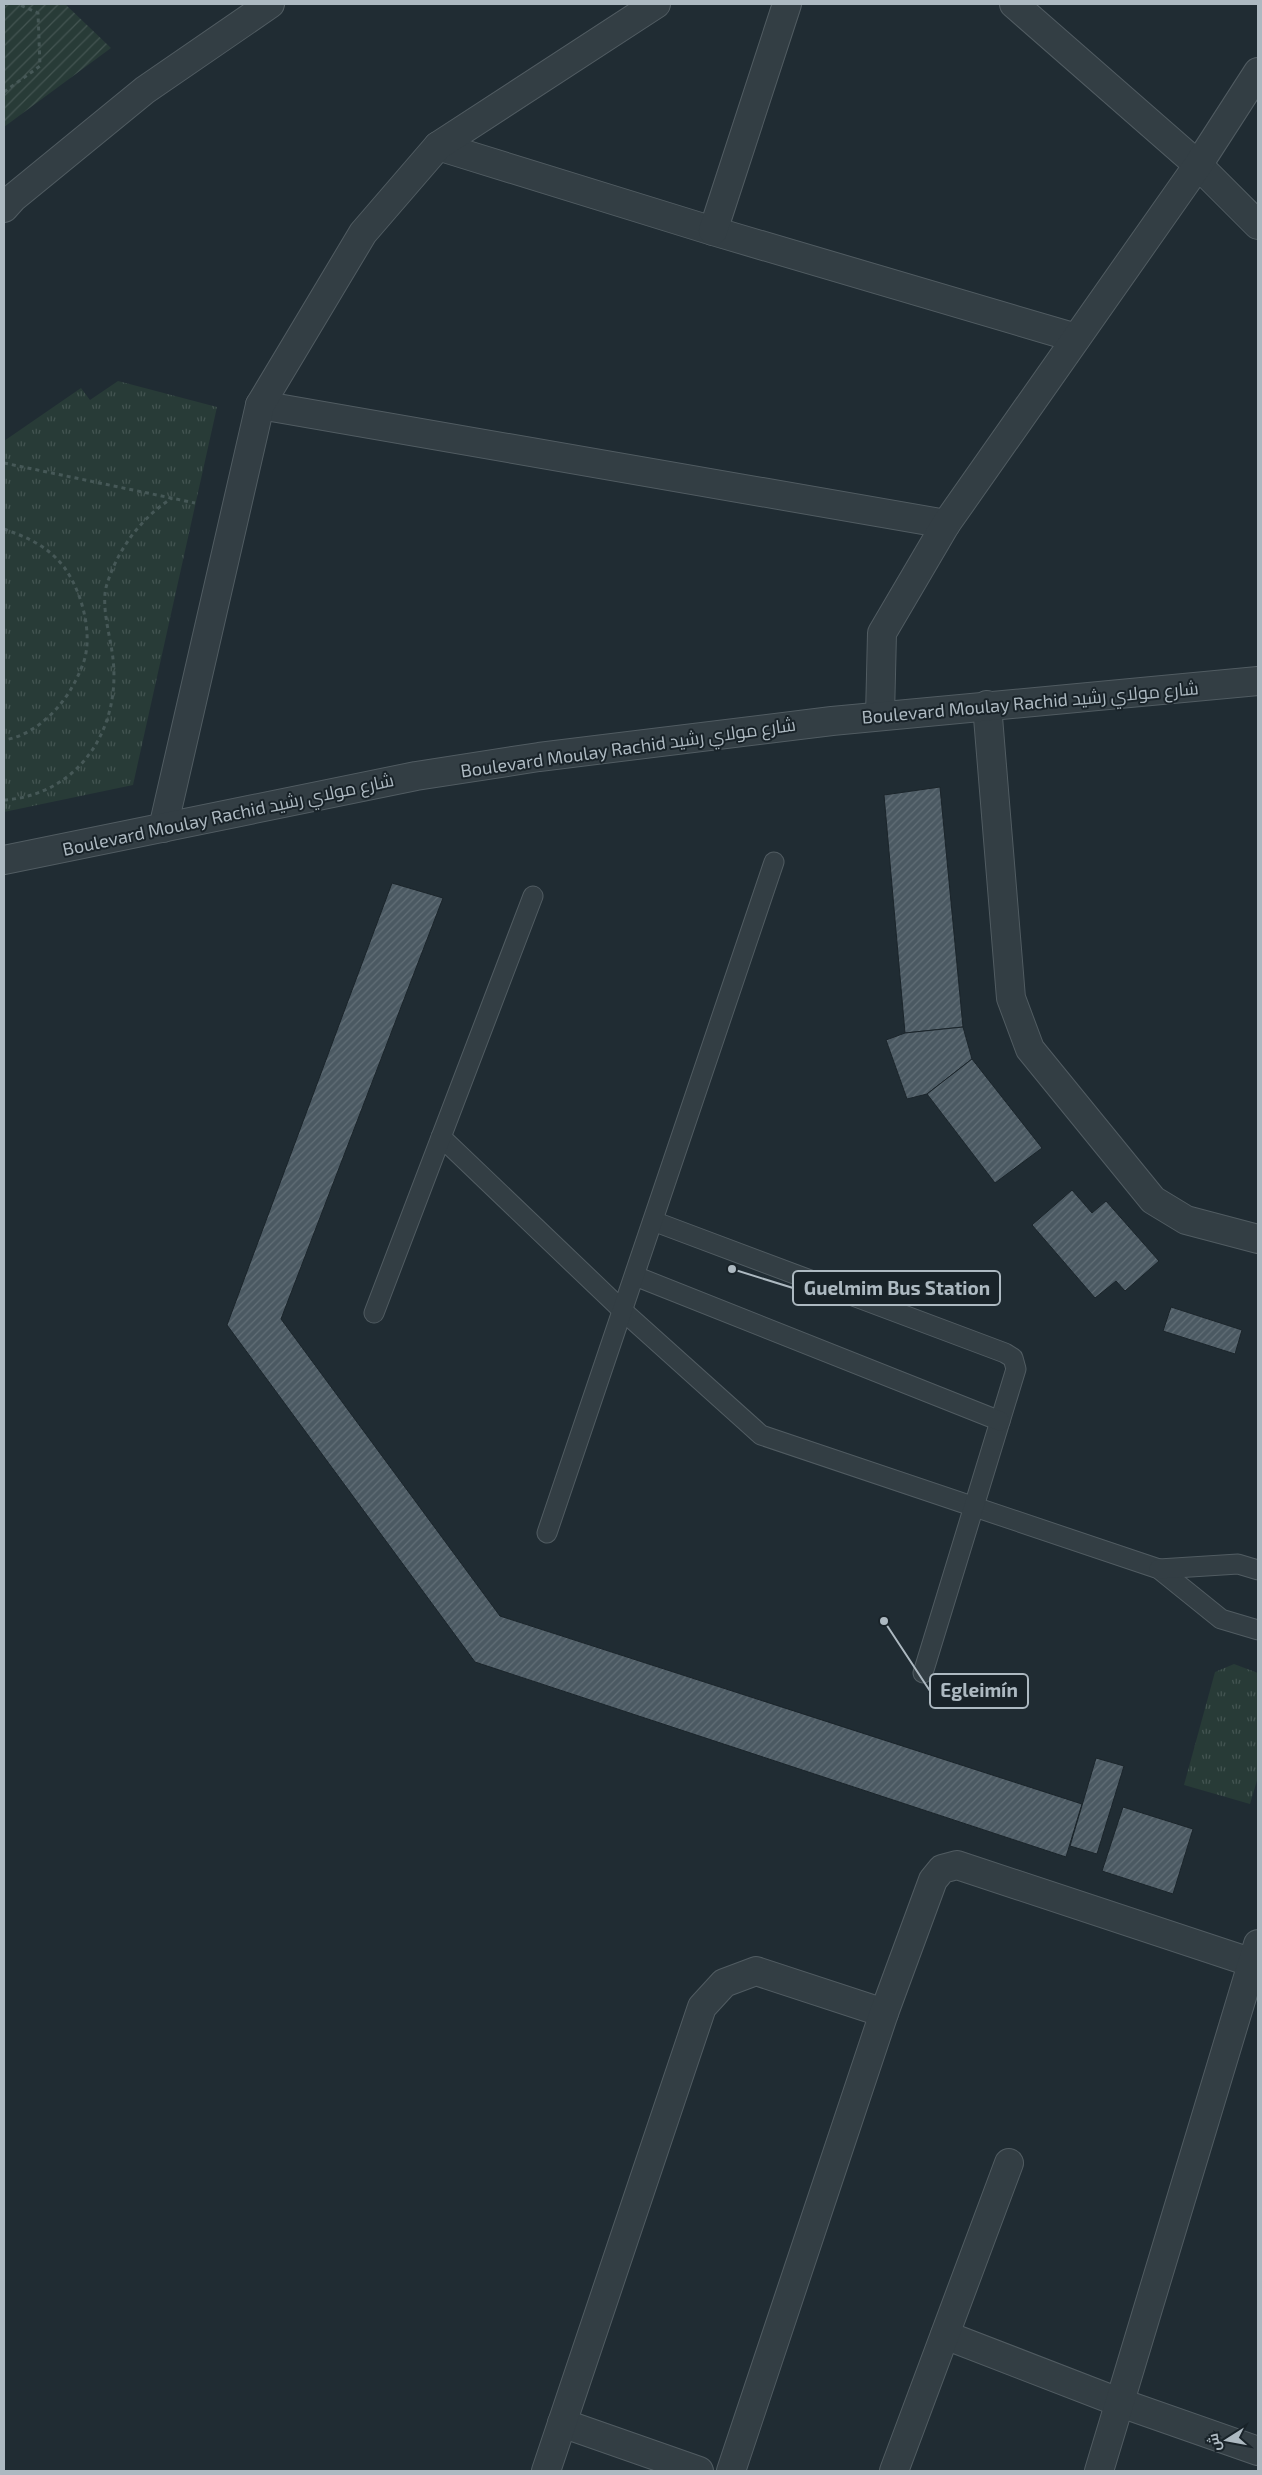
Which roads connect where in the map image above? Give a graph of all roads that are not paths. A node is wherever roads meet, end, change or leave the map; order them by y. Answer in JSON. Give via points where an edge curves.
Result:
{"nodes":[{"id":1,"x":270,"y":4,"type":"edge"},
{"id":2,"x":656,"y":4,"type":"edge"},
{"id":3,"x":787,"y":4,"type":"edge"},
{"id":4,"x":1014,"y":4,"type":"edge"},
{"id":5,"x":1258,"y":72,"type":"edge"},
{"id":6,"x":438,"y":146,"type":"junction"},
{"id":7,"x":1198,"y":165,"type":"junction"},
{"id":8,"x":4,"y":208,"type":"edge"},
{"id":9,"x":1258,"y":225,"type":"edge"},
{"id":10,"x":713,"y":231,"type":"junction"},
{"id":11,"x":1076,"y":338,"type":"junction"},
{"id":12,"x":260,"y":405,"type":"junction"},
{"id":13,"x":946,"y":524,"type":"junction"},
{"id":14,"x":1258,"y":681,"type":"edge"},
{"id":15,"x":986,"y":705,"type":"junction"},
{"id":16,"x":880,"y":716,"type":"junction"},
{"id":17,"x":164,"y":828,"type":"junction"},
{"id":18,"x":4,"y":860,"type":"edge"},
{"id":19,"x":774,"y":862,"type":"dead end"},
{"id":20,"x":533,"y":896,"type":"dead end"},
{"id":21,"x":441,"y":1137,"type":"junction"},
{"id":22,"x":653,"y":1221,"type":"junction"},
{"id":23,"x":1258,"y":1239,"type":"edge"},
{"id":24,"x":634,"y":1276,"type":"junction"},
{"id":25,"x":623,"y":1311,"type":"junction"},
{"id":26,"x":374,"y":1313,"type":"dead end"},
{"id":27,"x":1000,"y":1421,"type":"junction"},
{"id":28,"x":974,"y":1507,"type":"junction"},
{"id":29,"x":547,"y":1533,"type":"dead end"},
{"id":30,"x":1159,"y":1569,"type":"junction"},
{"id":31,"x":1258,"y":1570,"type":"edge"},
{"id":32,"x":1258,"y":1630,"type":"edge"},
{"id":33,"x":923,"y":1673,"type":"dead end"},
{"id":34,"x":1255,"y":1953,"type":"edge"},
{"id":35,"x":884,"y":2013,"type":"junction"},
{"id":36,"x":1009,"y":2163,"type":"dead end"},
{"id":37,"x":945,"y":2335,"type":"junction"},
{"id":38,"x":1121,"y":2403,"type":"junction"},
{"id":39,"x":562,"y":2423,"type":"junction"},
{"id":40,"x":1258,"y":2451,"type":"edge"},
{"id":41,"x":1258,"y":2461,"type":"edge"},
{"id":42,"x":546,"y":2471,"type":"edge"},
{"id":43,"x":699,"y":2471,"type":"edge"},
{"id":44,"x":731,"y":2471,"type":"edge"},
{"id":45,"x":894,"y":2471,"type":"edge"},
{"id":46,"x":1099,"y":2471,"type":"edge"},
{"id":47,"x":1255,"y":2471,"type":"edge"}],
"edges":[{"from":1,"to":8,"type":"street","via":[[145,90]]},
{"from":2,"to":6,"type":"street"},
{"from":3,"to":10,"type":"street"},
{"from":4,"to":7,"type":"street"},
{"from":5,"to":7,"type":"street"},
{"from":6,"to":10,"type":"street"},
{"from":6,"to":12,"type":"street","via":[[363,233]]},
{"from":7,"to":9,"type":"street"},
{"from":7,"to":11,"type":"street"},
{"from":10,"to":11,"type":"street"},
{"from":11,"to":13,"type":"street"},
{"from":12,"to":13,"type":"street"},
{"from":12,"to":17,"type":"street"},
{"from":13,"to":16,"type":"street","via":[[882,633]]},
{"from":14,"to":15,"type":"street","name":"Boulevard Moulay Rachid شارع مولاي رشيد"},
{"from":15,"to":16,"type":"street","name":"Boulevard Moulay Rachid شارع مولاي رشيد"},
{"from":15,"to":23,"type":"street","via":[[1011,998],[1030,1049],[1153,1200],[1186,1220]]},
{"from":16,"to":17,"type":"street","name":"Boulevard Moulay Rachid شارع مولاي رشيد","via":[[539,757],[416,776]]},
{"from":17,"to":18,"type":"street","name":"Boulevard Moulay Rachid شارع مولاي رشيد"},
{"from":19,"to":22,"type":"lane"},
{"from":20,"to":21,"type":"lane"},
{"from":21,"to":25,"type":"lane"},
{"from":21,"to":26,"type":"lane"},
{"from":22,"to":24,"type":"lane"},
{"from":22,"to":27,"type":"lane","via":[[1010,1355],[1016,1369]]},
{"from":24,"to":25,"type":"lane"},
{"from":24,"to":27,"type":"lane"},
{"from":25,"to":28,"type":"lane","via":[[761,1435]]},
{"from":25,"to":29,"type":"lane"},
{"from":27,"to":28,"type":"lane"},
{"from":28,"to":30,"type":"lane"},
{"from":28,"to":33,"type":"lane"},
{"from":30,"to":31,"type":"lane","via":[[1238,1564]]},
{"from":30,"to":32,"type":"lane","via":[[1221,1619]]},
{"from":34,"to":35,"type":"street","via":[[957,1865],[942,1869],[933,1880]]},
{"from":34,"to":38,"type":"street"},
{"from":35,"to":39,"type":"street","via":[[756,1971],[724,1983],[702,2007]]},
{"from":35,"to":44,"type":"street"},
{"from":36,"to":37,"type":"street"},
{"from":37,"to":38,"type":"street"},
{"from":37,"to":45,"type":"street"},
{"from":38,"to":40,"type":"street"},
{"from":38,"to":46,"type":"street"},
{"from":39,"to":42,"type":"street"},
{"from":39,"to":43,"type":"street"},
{"from":41,"to":47,"type":"street"}]}
